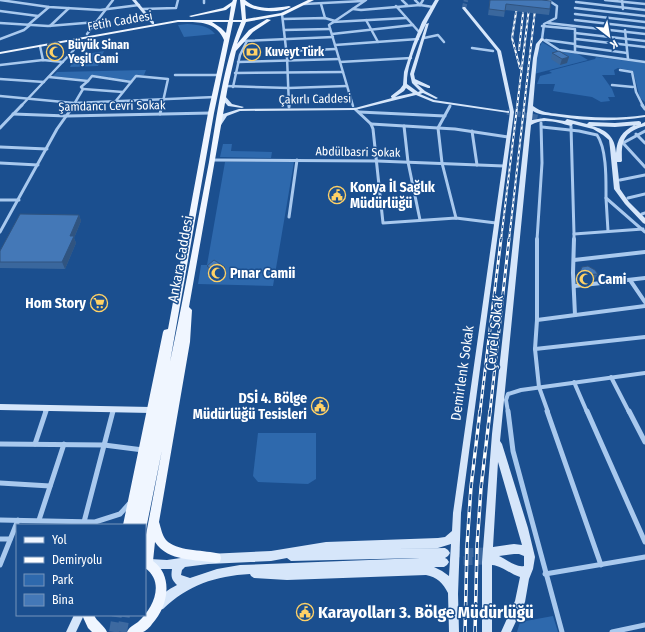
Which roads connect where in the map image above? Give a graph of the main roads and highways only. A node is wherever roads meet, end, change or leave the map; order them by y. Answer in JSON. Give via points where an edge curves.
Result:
{"nodes":[{"id":1,"x":312,"y":0,"type":"edge"},
{"id":2,"x":235,"y":2,"type":"edge"},
{"id":3,"x":242,"y":2,"type":"edge"},
{"id":4,"x":305,"y":2,"type":"edge"},
{"id":5,"x":288,"y":7,"type":"junction"},
{"id":6,"x":262,"y":13,"type":"junction"},
{"id":7,"x":212,"y":16,"type":"junction"},
{"id":8,"x":281,"y":16,"type":"junction"},
{"id":9,"x":184,"y":18,"type":"junction"},
{"id":10,"x":231,"y":18,"type":"junction"},
{"id":11,"x":244,"y":18,"type":"junction"},
{"id":12,"x":265,"y":18,"type":"junction"},
{"id":13,"x":193,"y":20,"type":"junction"},
{"id":14,"x":208,"y":20,"type":"junction"},
{"id":15,"x":228,"y":32,"type":"junction"},
{"id":16,"x":239,"y":33,"type":"junction"},
{"id":17,"x":227,"y":41,"type":"junction"},
{"id":18,"x":0,"y":49,"type":"edge"},
{"id":19,"x":0,"y":53,"type":"edge"},
{"id":20,"x":232,"y":54,"type":"junction"},
{"id":21,"x":188,"y":296,"type":"junction"},
{"id":22,"x":176,"y":303,"type":"junction"},
{"id":23,"x":155,"y":517,"type":"junction"},
{"id":24,"x":128,"y":524,"type":"edge"},
{"id":25,"x":134,"y":524,"type":"edge"},
{"id":26,"x":142,"y":524,"type":"edge"},
{"id":27,"x":216,"y":558,"type":"road end"},
{"id":28,"x":148,"y":563,"type":"edge"},
{"id":29,"x":88,"y":616,"type":"edge"},
{"id":30,"x":139,"y":630,"type":"edge"},
{"id":31,"x":100,"y":632,"type":"edge"}],
"edges":[{"from":1,"to":4,"type":"main road"},
{"from":2,"to":3,"type":"main road","via":[[240,7]]},
{"from":2,"to":9,"type":"main road","via":[[220,11]]},
{"from":2,"to":10,"type":"main road","name":"Ankara Caddesi"},
{"from":3,"to":5,"type":"main road","via":[[258,9]]},
{"from":3,"to":11,"type":"main road"},
{"from":4,"to":5,"type":"main road"},
{"from":4,"to":8,"type":"main road"},
{"from":5,"to":6,"type":"main road"},
{"from":6,"to":11,"type":"main road"},
{"from":6,"to":12,"type":"main road","via":[[257,16]]},
{"from":7,"to":9,"type":"main road","name":"Fetih Caddesi"},
{"from":7,"to":10,"type":"main road","name":"Fetih Caddesi"},
{"from":7,"to":14,"type":"main road","via":[[217,18]]},
{"from":8,"to":12,"type":"main road"},
{"from":8,"to":20,"type":"main road","via":[[254,28]]},
{"from":9,"to":18,"type":"main road","name":"Fetih Caddesi"},
{"from":10,"to":11,"type":"main road","name":"Fetih Caddesi"},
{"from":10,"to":14,"type":"main road","name":"Fetih Caddesi"},
{"from":10,"to":15,"type":"main road","name":"Ankara Caddesi"},
{"from":11,"to":12,"type":"main road"},
{"from":11,"to":16,"type":"main road","name":"Ankara Caddesi"},
{"from":13,"to":14,"type":"main road","name":"Fetih Caddesi"},
{"from":13,"to":17,"type":"main road","via":[[214,25],[224,33]]},
{"from":13,"to":19,"type":"main road","name":"Fetih Caddesi"},
{"from":15,"to":16,"type":"main road","via":[[238,30]]},
{"from":15,"to":17,"type":"main road","name":"Ankara Caddesi"},
{"from":16,"to":20,"type":"main road","name":"Ankara Caddesi"},
{"from":17,"to":22,"type":"main road","name":"Ankara Caddesi"},
{"from":20,"to":21,"type":"main road","name":"Ankara Caddesi"},
{"from":21,"to":23,"type":"main road","via":[[186,342]]},
{"from":21,"to":26,"type":"main road","name":"Ankara Caddesi"},
{"from":22,"to":24,"type":"main road","via":[[164,345]]},
{"from":22,"to":25,"type":"main road","name":"Ankara Caddesi"},
{"from":23,"to":27,"type":"main road","via":[[157,536],[165,548]]},
{"from":23,"to":28,"type":"main road"},
{"from":28,"to":30,"type":"main road","via":[[158,573],[162,593],[159,605]]},
{"from":29,"to":31,"type":"main road"}]}
